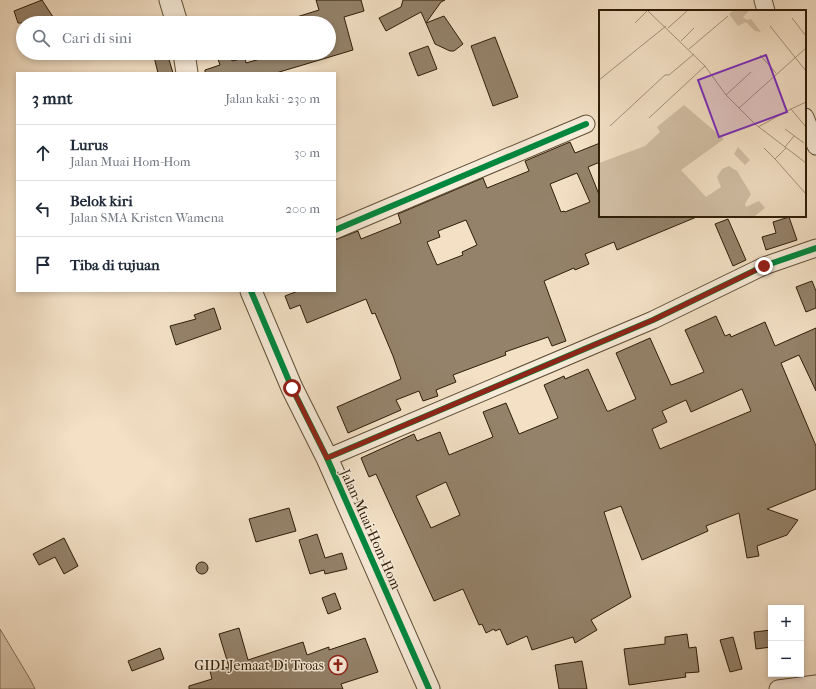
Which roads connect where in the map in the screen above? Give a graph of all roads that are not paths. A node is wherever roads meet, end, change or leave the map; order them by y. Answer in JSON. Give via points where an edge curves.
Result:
{"nodes":[{"id":1,"x":170,"y":0,"type":"edge"},
{"id":2,"x":763,"y":0,"type":"edge"},
{"id":3,"x":766,"y":10,"type":"edge"},
{"id":4,"x":175,"y":16,"type":"edge"},
{"id":5,"x":185,"y":60,"type":"edge"},
{"id":6,"x":187,"y":72,"type":"edge"},
{"id":7,"x":806,"y":120,"type":"edge"},
{"id":8,"x":586,"y":124,"type":"dead end"},
{"id":9,"x":816,"y":146,"type":"edge"},
{"id":10,"x":336,"y":230,"type":"edge"},
{"id":11,"x":816,"y":248,"type":"edge"},
{"id":12,"x":251,"y":292,"type":"edge"},
{"id":13,"x":327,"y":458,"type":"junction"},
{"id":14,"x":816,"y":684,"type":"edge"},
{"id":15,"x":429,"y":689,"type":"edge"},
{"id":16,"x":778,"y":689,"type":"edge"}],
"edges":[{"from":1,"to":4,"type":"street"},
{"from":2,"to":3,"type":"street"},
{"from":5,"to":6,"type":"street"},
{"from":7,"to":9,"type":"street"},
{"from":8,"to":10,"type":"street"},
{"from":11,"to":13,"type":"street","via":[[764,266],[653,320]]},
{"from":12,"to":13,"type":"street","name":"Jalan Muai Hom-Hom","via":[[292,388]]},
{"from":13,"to":15,"type":"street","name":"Jalan Muai Hom-Hom"},
{"from":14,"to":16,"type":"street"}]}
